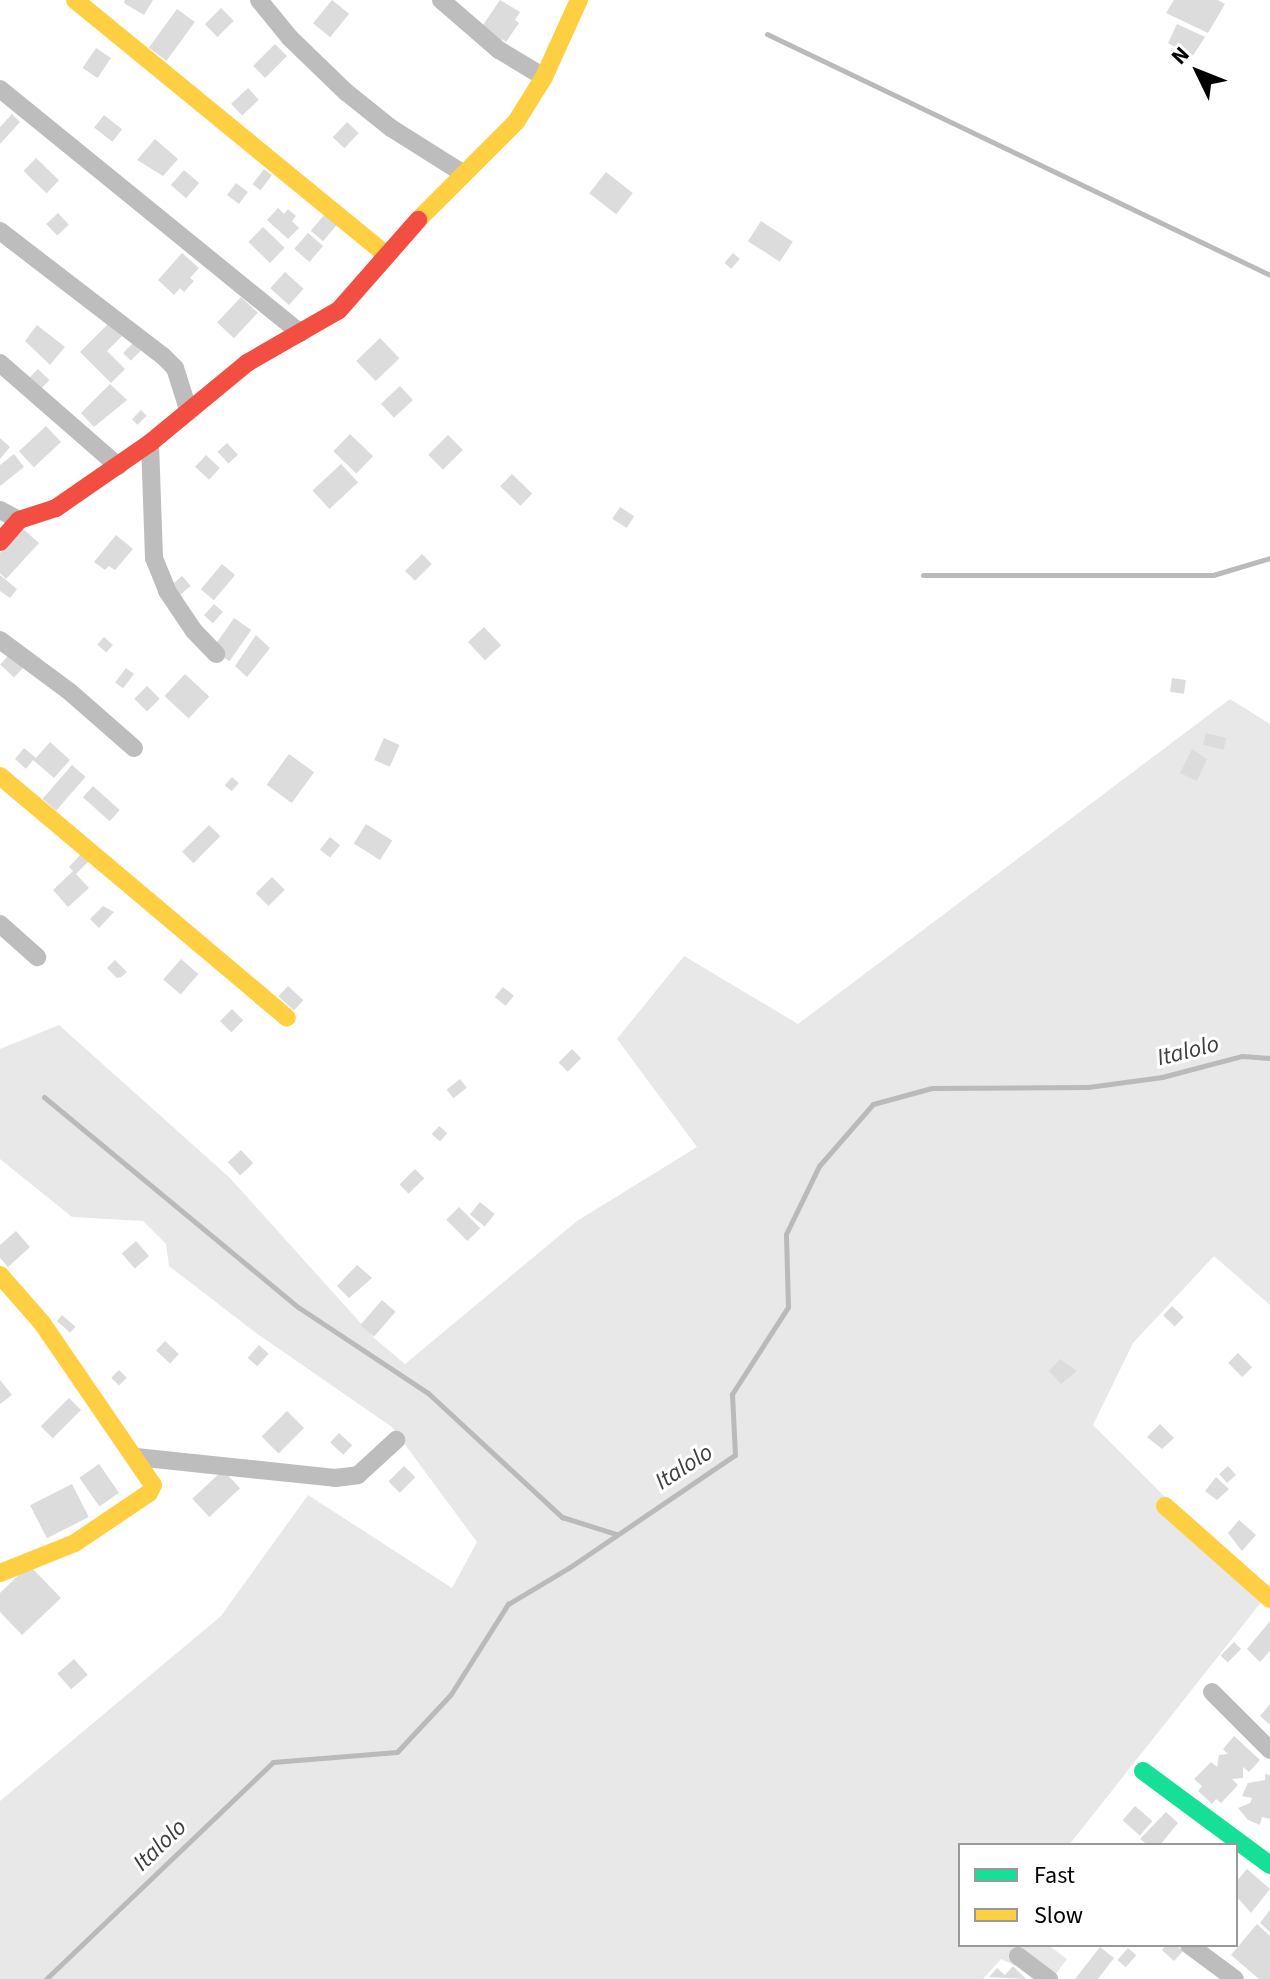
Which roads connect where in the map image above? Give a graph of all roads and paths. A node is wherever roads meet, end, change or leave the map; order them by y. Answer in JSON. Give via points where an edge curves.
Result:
{"nodes":[{"id":1,"x":75,"y":0,"type":"edge"},
{"id":2,"x":259,"y":0,"type":"edge"},
{"id":3,"x":441,"y":0,"type":"edge"},
{"id":4,"x":579,"y":0,"type":"edge"},
{"id":5,"x":544,"y":77,"type":"junction"},
{"id":6,"x":0,"y":89,"type":"edge"},
{"id":7,"x":464,"y":174,"type":"junction"},
{"id":8,"x":0,"y":231,"type":"edge"},
{"id":9,"x":386,"y":255,"type":"junction"},
{"id":10,"x":300,"y":333,"type":"junction"},
{"id":11,"x":0,"y":363,"type":"edge"},
{"id":12,"x":188,"y":409,"type":"junction"},
{"id":13,"x":150,"y":443,"type":"junction"},
{"id":14,"x":118,"y":466,"type":"junction"},
{"id":15,"x":0,"y":510,"type":"edge"},
{"id":16,"x":19,"y":520,"type":"junction"},
{"id":17,"x":0,"y":542,"type":"edge"},
{"id":18,"x":0,"y":640,"type":"edge"},
{"id":19,"x":216,"y":654,"type":"dead end"},
{"id":20,"x":134,"y":748,"type":"dead end"},
{"id":21,"x":0,"y":776,"type":"edge"},
{"id":22,"x":0,"y":924,"type":"edge"},
{"id":23,"x":37,"y":957,"type":"dead end"},
{"id":24,"x":287,"y":1018,"type":"dead end"},
{"id":25,"x":0,"y":1275,"type":"edge"},
{"id":26,"x":396,"y":1440,"type":"dead end"},
{"id":27,"x":136,"y":1457,"type":"junction"},
{"id":28,"x":1165,"y":1506,"type":"dead end"},
{"id":29,"x":0,"y":1573,"type":"edge"},
{"id":30,"x":1270,"y":1599,"type":"edge"},
{"id":31,"x":1212,"y":1692,"type":"dead end"},
{"id":32,"x":1270,"y":1750,"type":"edge"},
{"id":33,"x":1143,"y":1771,"type":"dead end"},
{"id":34,"x":1270,"y":1865,"type":"edge"},
{"id":35,"x":1192,"y":1947,"type":"edge"},
{"id":36,"x":1018,"y":1956,"type":"dead end"},
{"id":37,"x":1049,"y":1979,"type":"edge"},
{"id":38,"x":1235,"y":1979,"type":"edge"}],
"edges":[{"from":1,"to":9,"type":"street"},
{"from":2,"to":7,"type":"street","via":[[346,92]]},
{"from":3,"to":5,"type":"street","via":[[499,50]]},
{"from":4,"to":5,"type":"street"},
{"from":5,"to":7,"type":"street","via":[[516,122]]},
{"from":6,"to":10,"type":"street"},
{"from":7,"to":9,"type":"street"},
{"from":8,"to":12,"type":"street","via":[[163,356],[175,368]]},
{"from":9,"to":10,"type":"street","via":[[339,310]]},
{"from":10,"to":12,"type":"street","via":[[247,363]]},
{"from":11,"to":14,"type":"street"},
{"from":12,"to":13,"type":"street"},
{"from":13,"to":14,"type":"street"},
{"from":13,"to":19,"type":"street","via":[[154,558],[167,591]]},
{"from":14,"to":16,"type":"street","via":[[56,508]]},
{"from":15,"to":16,"type":"street"},
{"from":16,"to":17,"type":"street"},
{"from":18,"to":20,"type":"street"},
{"from":21,"to":24,"type":"street"},
{"from":22,"to":23,"type":"street"},
{"from":25,"to":27,"type":"street","via":[[42,1323]]},
{"from":26,"to":27,"type":"street","via":[[358,1475],[335,1478]]},
{"from":27,"to":29,"type":"street","via":[[151,1478],[149,1493],[75,1543]]},
{"from":28,"to":30,"type":"street"},
{"from":31,"to":32,"type":"street"},
{"from":33,"to":34,"type":"street"},
{"from":35,"to":38,"type":"street"},
{"from":36,"to":37,"type":"street"}]}
